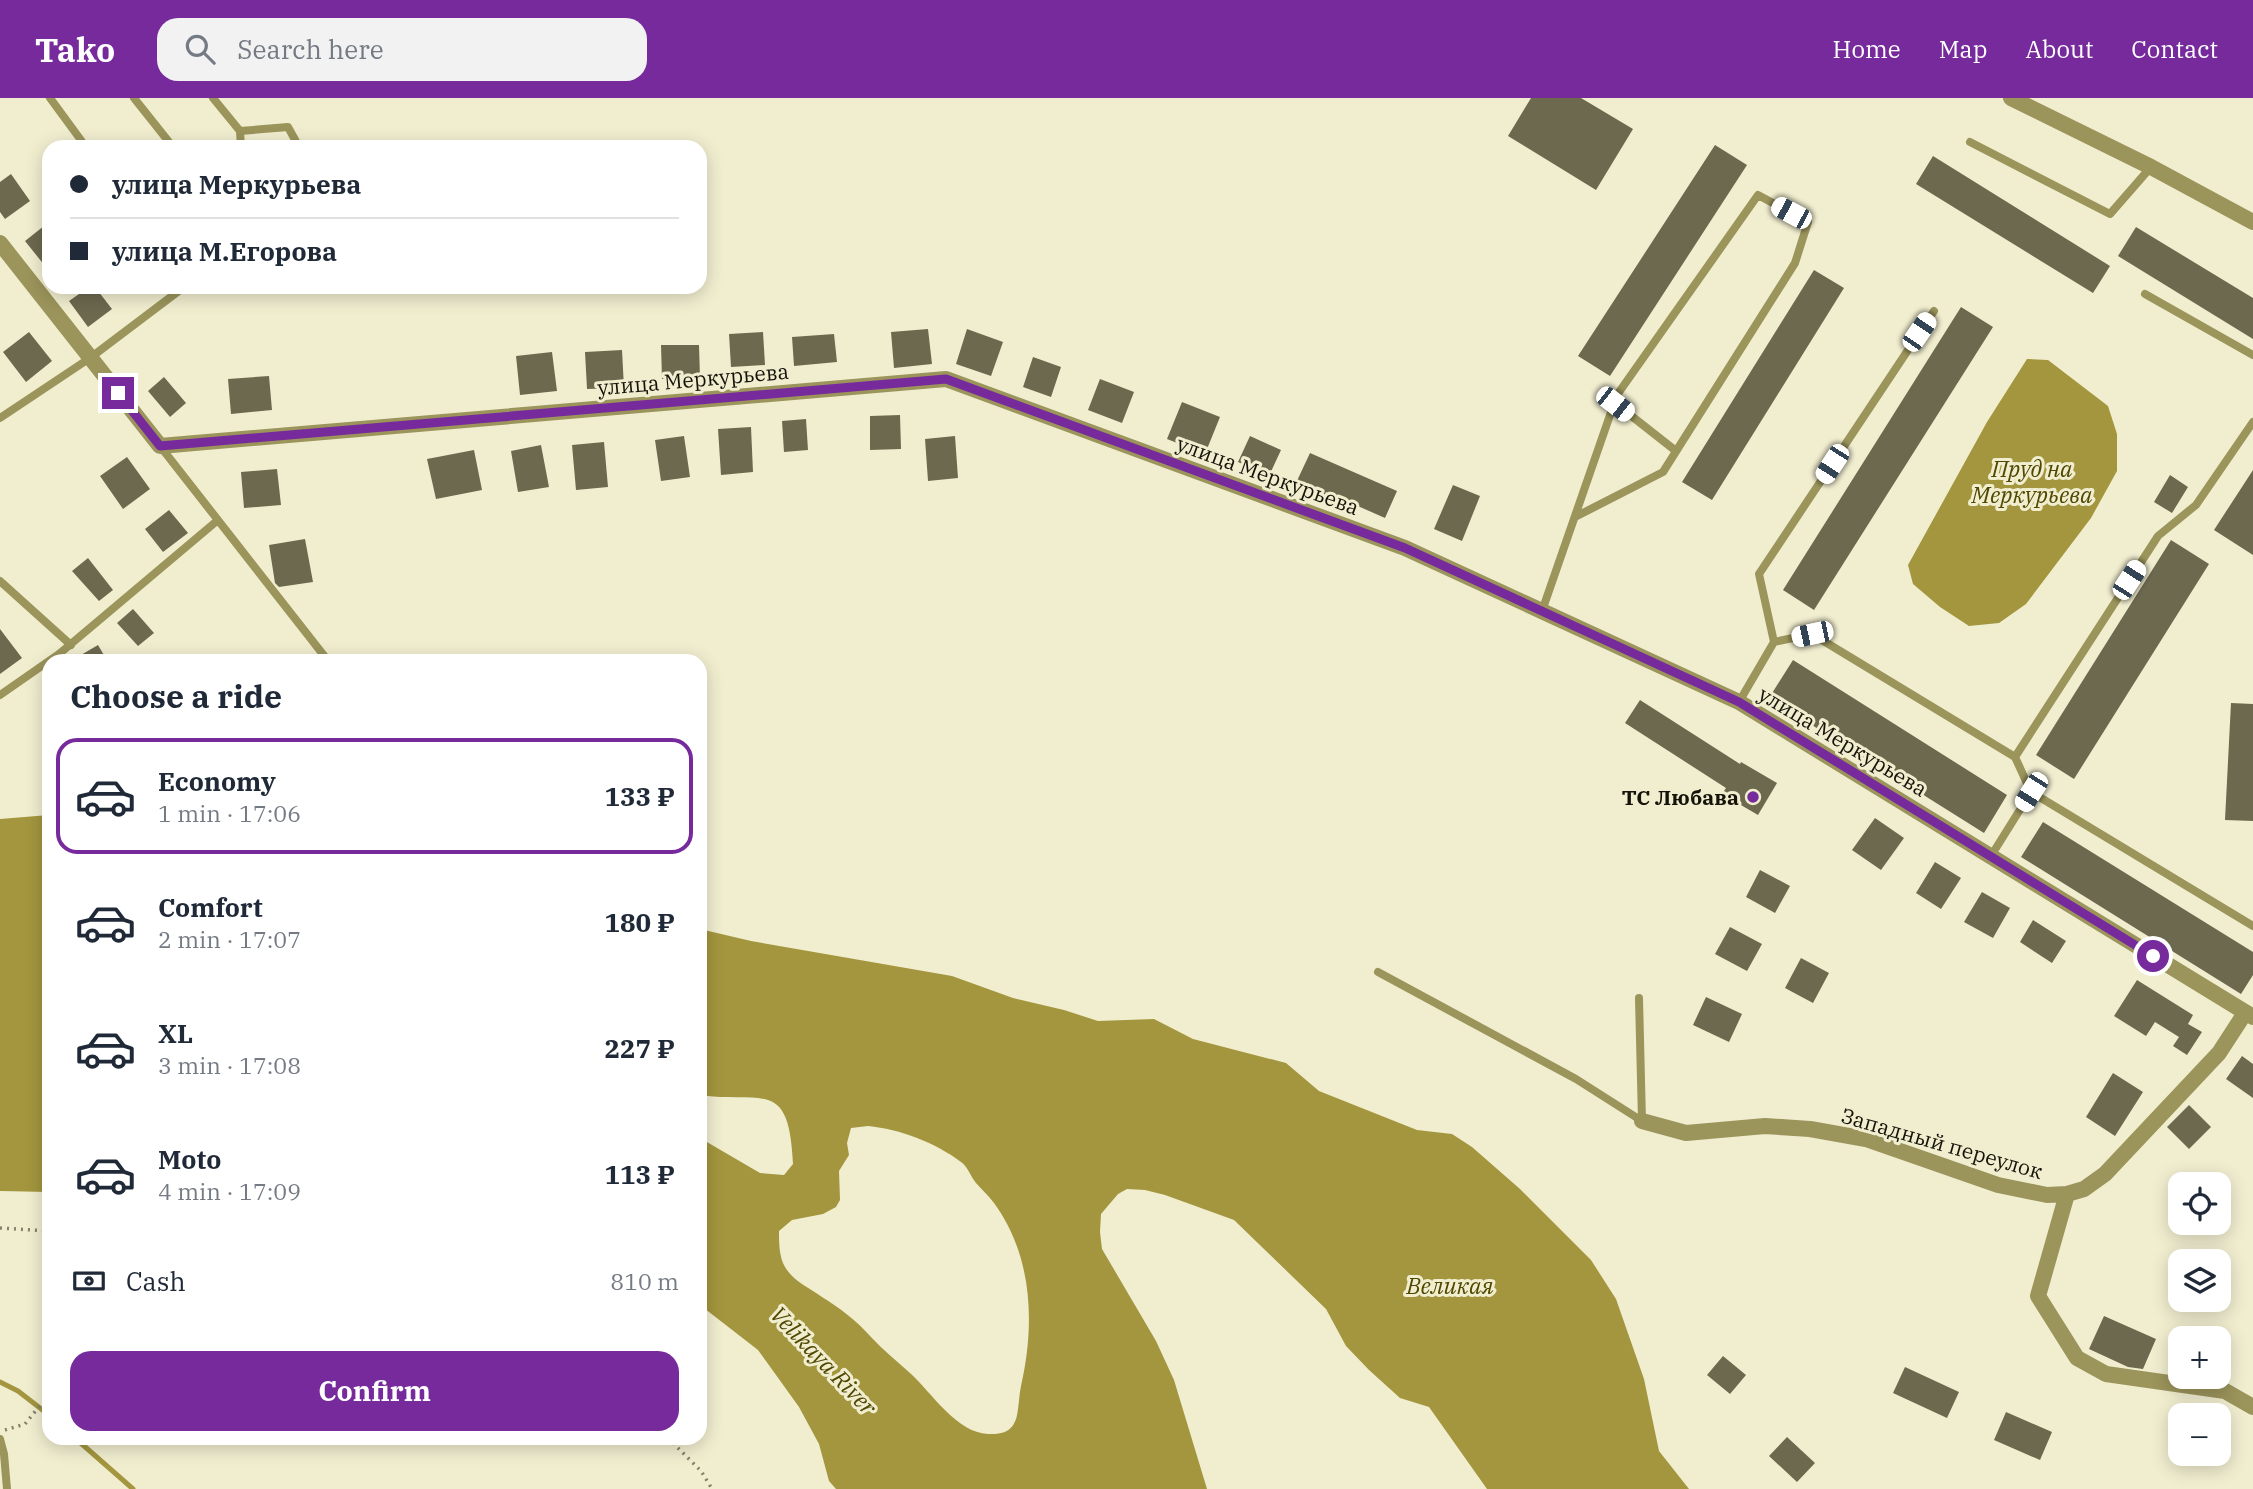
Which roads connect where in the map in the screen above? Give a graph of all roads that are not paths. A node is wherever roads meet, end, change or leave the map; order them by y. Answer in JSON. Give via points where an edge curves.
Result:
{"nodes":[{"id":1,"x":50,"y":98,"type":"edge"},
{"id":2,"x":134,"y":98,"type":"edge"},
{"id":3,"x":213,"y":98,"type":"edge"},
{"id":4,"x":2011,"y":98,"type":"edge"},
{"id":5,"x":240,"y":131,"type":"junction"},
{"id":6,"x":81,"y":140,"type":"edge"},
{"id":7,"x":167,"y":140,"type":"edge"},
{"id":8,"x":241,"y":140,"type":"edge"},
{"id":9,"x":295,"y":140,"type":"edge"},
{"id":10,"x":1970,"y":142,"type":"dead end"},
{"id":11,"x":2151,"y":167,"type":"junction"},
{"id":12,"x":2253,"y":222,"type":"edge"},
{"id":13,"x":0,"y":243,"type":"edge"},
{"id":14,"x":175,"y":294,"type":"edge"},
{"id":15,"x":2145,"y":294,"type":"dead end"},
{"id":16,"x":1934,"y":310,"type":"dead end"},
{"id":17,"x":2253,"y":355,"type":"edge"},
{"id":18,"x":90,"y":358,"type":"junction"},
{"id":19,"x":1615,"y":404,"type":"junction"},
{"id":20,"x":0,"y":418,"type":"edge"},
{"id":21,"x":2253,"y":422,"type":"edge"},
{"id":22,"x":160,"y":446,"type":"junction"},
{"id":23,"x":1676,"y":451,"type":"junction"},
{"id":24,"x":1574,"y":517,"type":"junction"},
{"id":25,"x":218,"y":520,"type":"junction"},
{"id":26,"x":0,"y":581,"type":"edge"},
{"id":27,"x":1542,"y":611,"type":"junction"},
{"id":28,"x":1774,"y":642,"type":"junction"},
{"id":29,"x":71,"y":645,"type":"junction"},
{"id":30,"x":58,"y":654,"type":"edge"},
{"id":31,"x":323,"y":654,"type":"edge"},
{"id":32,"x":42,"y":665,"type":"edge"},
{"id":33,"x":0,"y":695,"type":"edge"},
{"id":34,"x":1739,"y":702,"type":"junction"},
{"id":35,"x":2015,"y":757,"type":"junction"},
{"id":36,"x":2031,"y":792,"type":"junction"},
{"id":37,"x":1991,"y":856,"type":"junction"},
{"id":38,"x":2253,"y":926,"type":"edge"},
{"id":39,"x":1378,"y":972,"type":"dead end"},
{"id":40,"x":1639,"y":998,"type":"dead end"},
{"id":41,"x":2249,"y":1012,"type":"edge"},
{"id":42,"x":1642,"y":1121,"type":"junction"},
{"id":43,"x":2067,"y":1194,"type":"junction"},
{"id":44,"x":2253,"y":1406,"type":"edge"},
{"id":45,"x":0,"y":1439,"type":"edge"},
{"id":46,"x":7,"y":1489,"type":"edge"}],
"edges":[{"from":1,"to":6,"type":"lane"},
{"from":2,"to":7,"type":"lane"},
{"from":3,"to":5,"type":"lane"},
{"from":4,"to":11,"type":"street"},
{"from":5,"to":8,"type":"lane"},
{"from":5,"to":9,"type":"lane","via":[[288,127]]},
{"from":10,"to":11,"type":"lane","via":[[2110,214]]},
{"from":11,"to":12,"type":"street"},
{"from":13,"to":18,"type":"street"},
{"from":14,"to":18,"type":"lane"},
{"from":15,"to":17,"type":"lane"},
{"from":16,"to":28,"type":"lane","via":[[1759,574]]},
{"from":18,"to":20,"type":"lane"},
{"from":18,"to":22,"type":"street"},
{"from":19,"to":23,"type":"lane"},
{"from":19,"to":23,"type":"lane","via":[[1758,195],[1808,222],[1795,263]]},
{"from":19,"to":24,"type":"lane"},
{"from":21,"to":35,"type":"lane","via":[[2196,505],[2158,536]]},
{"from":22,"to":25,"type":"lane"},
{"from":22,"to":27,"type":"street","name":"улица Меркурьева","via":[[946,379],[1405,548]]},
{"from":23,"to":24,"type":"lane","via":[[1663,472]]},
{"from":24,"to":27,"type":"lane"},
{"from":25,"to":29,"type":"lane"},
{"from":25,"to":31,"type":"lane"},
{"from":26,"to":29,"type":"lane"},
{"from":27,"to":34,"type":"street","name":"улица Меркурьева"},
{"from":28,"to":34,"type":"lane"},
{"from":28,"to":35,"type":"lane","via":[[1812,634]]},
{"from":29,"to":30,"type":"lane"},
{"from":32,"to":33,"type":"lane"},
{"from":34,"to":37,"type":"street","name":"улица Меркурьева"},
{"from":35,"to":36,"type":"lane"},
{"from":36,"to":37,"type":"lane"},
{"from":36,"to":38,"type":"lane"},
{"from":37,"to":41,"type":"street","name":"улица Меркурьева"},
{"from":39,"to":42,"type":"lane","name":"Западный переулок","via":[[1576,1079]]},
{"from":40,"to":42,"type":"lane"},
{"from":41,"to":43,"type":"street","name":"Западный переулок","via":[[2219,1054],[2105,1174]]},
{"from":42,"to":43,"type":"street","name":"Западный переулок","via":[[1686,1133],[1765,1126],[1810,1129],[1866,1139],[1998,1185],[2047,1195]]},
{"from":43,"to":44,"type":"street","via":[[2038,1296],[2077,1358],[2106,1374],[2225,1391]]},
{"from":45,"to":46,"type":"lane"}]}
